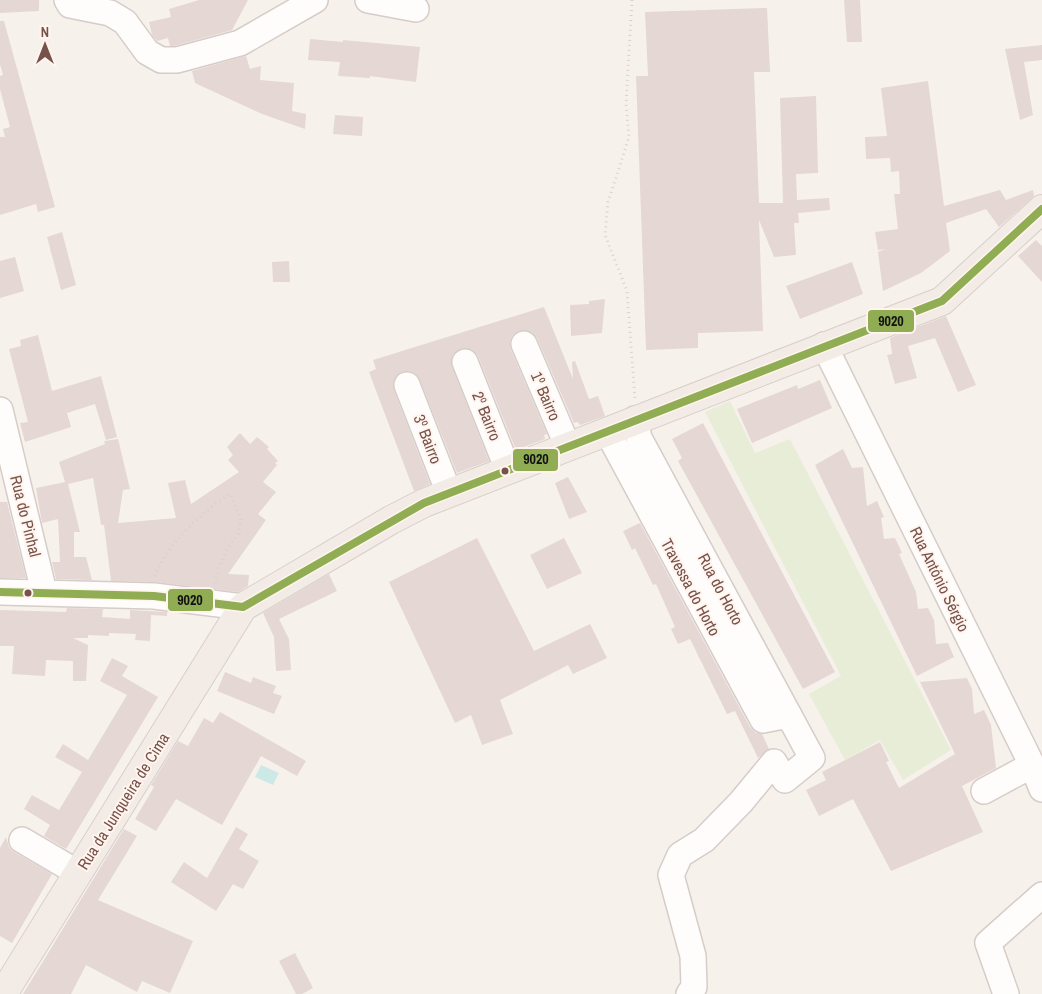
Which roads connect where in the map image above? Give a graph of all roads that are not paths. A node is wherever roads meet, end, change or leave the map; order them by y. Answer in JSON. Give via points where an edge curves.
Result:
{"nodes":[{"id":1,"x":67,"y":0,"type":"edge"},
{"id":2,"x":315,"y":0,"type":"edge"},
{"id":3,"x":368,"y":0,"type":"edge"},
{"id":4,"x":416,"y":9,"type":"dead end"},
{"id":5,"x":1042,"y":208,"type":"edge"},
{"id":6,"x":524,"y":344,"type":"dead end"},
{"id":7,"x":824,"y":345,"type":"junction"},
{"id":8,"x":465,"y":362,"type":"dead end"},
{"id":9,"x":407,"y":385,"type":"dead end"},
{"id":10,"x":0,"y":410,"type":"edge"},
{"id":11,"x":635,"y":419,"type":"junction"},
{"id":12,"x":607,"y":431,"type":"junction"},
{"id":13,"x":568,"y":447,"type":"junction"},
{"id":14,"x":508,"y":470,"type":"junction"},
{"id":15,"x":449,"y":493,"type":"junction"},
{"id":16,"x":0,"y":592,"type":"edge"},
{"id":17,"x":44,"y":592,"type":"junction"},
{"id":18,"x":243,"y":607,"type":"junction"},
{"id":19,"x":789,"y":715,"type":"junction"},
{"id":20,"x":1032,"y":765,"type":"junction"},
{"id":21,"x":1042,"y":789,"type":"edge"},
{"id":22,"x":984,"y":791,"type":"dead end"},
{"id":23,"x":22,"y":840,"type":"dead end"},
{"id":24,"x":78,"y":873,"type":"junction"},
{"id":25,"x":1042,"y":895,"type":"edge"},
{"id":26,"x":3,"y":994,"type":"edge"},
{"id":27,"x":689,"y":994,"type":"edge"},
{"id":28,"x":1006,"y":994,"type":"edge"}],
"edges":[{"from":1,"to":2,"type":"street","via":[[70,5],[110,13],[126,22],[147,52],[161,60],[178,60],[240,43]]},
{"from":3,"to":4,"type":"street"},
{"from":5,"to":7,"type":"main road","via":[[942,301]]},
{"from":6,"to":13,"type":"street","name":"1º Bairro"},
{"from":7,"to":11,"type":"main road"},
{"from":7,"to":20,"type":"street","name":"Rua António Sérgio"},
{"from":8,"to":14,"type":"street","name":"2º Bairro"},
{"from":9,"to":15,"type":"street","name":"3º Bairro"},
{"from":10,"to":17,"type":"street","name":"Rua do Pinhal"},
{"from":11,"to":12,"type":"main road"},
{"from":11,"to":19,"type":"street","name":"Rua do Horto","via":[[639,438]]},
{"from":12,"to":13,"type":"main road"},
{"from":12,"to":19,"type":"street","name":"Travessa do Horto","via":[[763,720]]},
{"from":13,"to":14,"type":"main road"},
{"from":14,"to":15,"type":"main road"},
{"from":15,"to":18,"type":"main road","via":[[391,520]]},
{"from":16,"to":17,"type":"street"},
{"from":17,"to":18,"type":"street","via":[[154,596]]},
{"from":18,"to":24,"type":"main road","name":"Rua da Junqueira de Cima"},
{"from":19,"to":27,"type":"street","name":"Rua do Horto","via":[[812,758],[785,780],[774,762],[704,840],[680,855],[671,875],[693,956],[694,987]]},
{"from":20,"to":21,"type":"street","name":"Rua António Sérgio"},
{"from":20,"to":22,"type":"street"},
{"from":23,"to":24,"type":"street"},
{"from":24,"to":26,"type":"main road","name":"Rua da Junqueira de Cima"},
{"from":25,"to":28,"type":"street","via":[[988,943]]}]}
